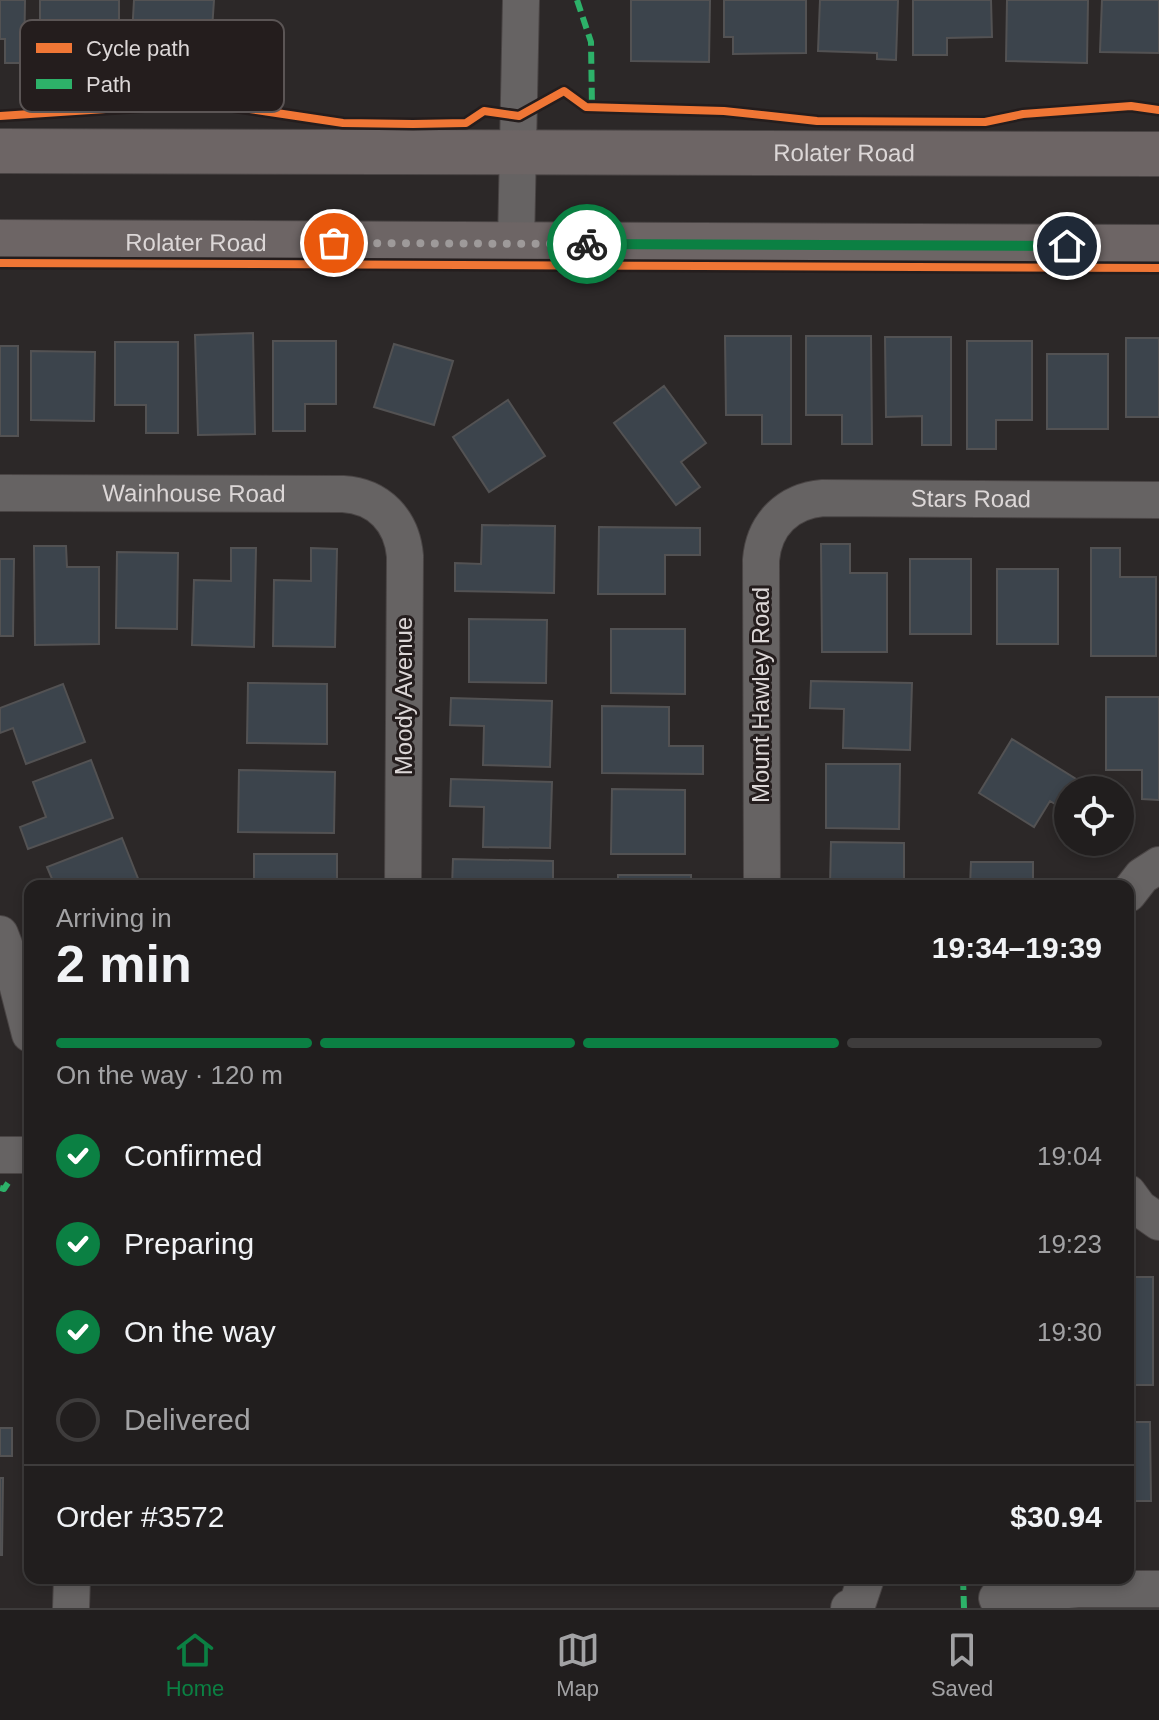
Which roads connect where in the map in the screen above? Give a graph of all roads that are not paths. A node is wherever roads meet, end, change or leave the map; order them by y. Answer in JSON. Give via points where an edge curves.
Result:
{"nodes":[{"id":1,"x":521,"y":0,"type":"edge"},
{"id":2,"x":0,"y":151,"type":"edge"},
{"id":3,"x":518,"y":153,"type":"junction"},
{"id":4,"x":1159,"y":154,"type":"edge"},
{"id":5,"x":0,"y":242,"type":"edge"},
{"id":6,"x":516,"y":244,"type":"junction"},
{"id":7,"x":1159,"y":247,"type":"edge"},
{"id":8,"x":0,"y":493,"type":"edge"},
{"id":9,"x":1159,"y":500,"type":"edge"},
{"id":10,"x":385,"y":511,"type":"joint"},
{"id":11,"x":784,"y":512,"type":"joint"},
{"id":12,"x":403,"y":880,"type":"edge"},
{"id":13,"x":762,"y":880,"type":"edge"},
{"id":14,"x":0,"y":934,"type":"edge"},
{"id":15,"x":24,"y":1011,"type":"edge"},
{"id":16,"x":0,"y":1155,"type":"edge"},
{"id":17,"x":24,"y":1155,"type":"edge"},
{"id":18,"x":72,"y":1584,"type":"edge"},
{"id":19,"x":864,"y":1584,"type":"edge"},
{"id":20,"x":1159,"y":1589,"type":"edge"},
{"id":21,"x":997,"y":1595,"type":"edge"},
{"id":22,"x":71,"y":1608,"type":"edge"},
{"id":23,"x":849,"y":1608,"type":"edge"}],
"edges":[{"from":1,"to":3,"type":"street"},
{"from":2,"to":3,"type":"main road","name":"Rolater Road"},
{"from":3,"to":4,"type":"main road","name":"Rolater Road"},
{"from":3,"to":6,"type":"street"},
{"from":5,"to":6,"type":"main road","name":"Rolater Road"},
{"from":6,"to":7,"type":"main road","name":"Rolater Road"},
{"from":8,"to":10,"type":"street","name":"Wainhouse Road","via":[[352,495]]},
{"from":9,"to":11,"type":"street","name":"Stars Road","via":[[823,498],[802,501]]},
{"from":10,"to":12,"type":"street","name":"Moody Avenue","via":[[402,536],[405,556]]},
{"from":11,"to":13,"type":"street","name":"Mount Hawley Road","via":[[767,533],[761,560]]},
{"from":14,"to":15,"type":"street"},
{"from":16,"to":17,"type":"street"},
{"from":18,"to":22,"type":"street"},
{"from":19,"to":23,"type":"street","via":[[856,1608]]},
{"from":20,"to":21,"type":"street"}]}
